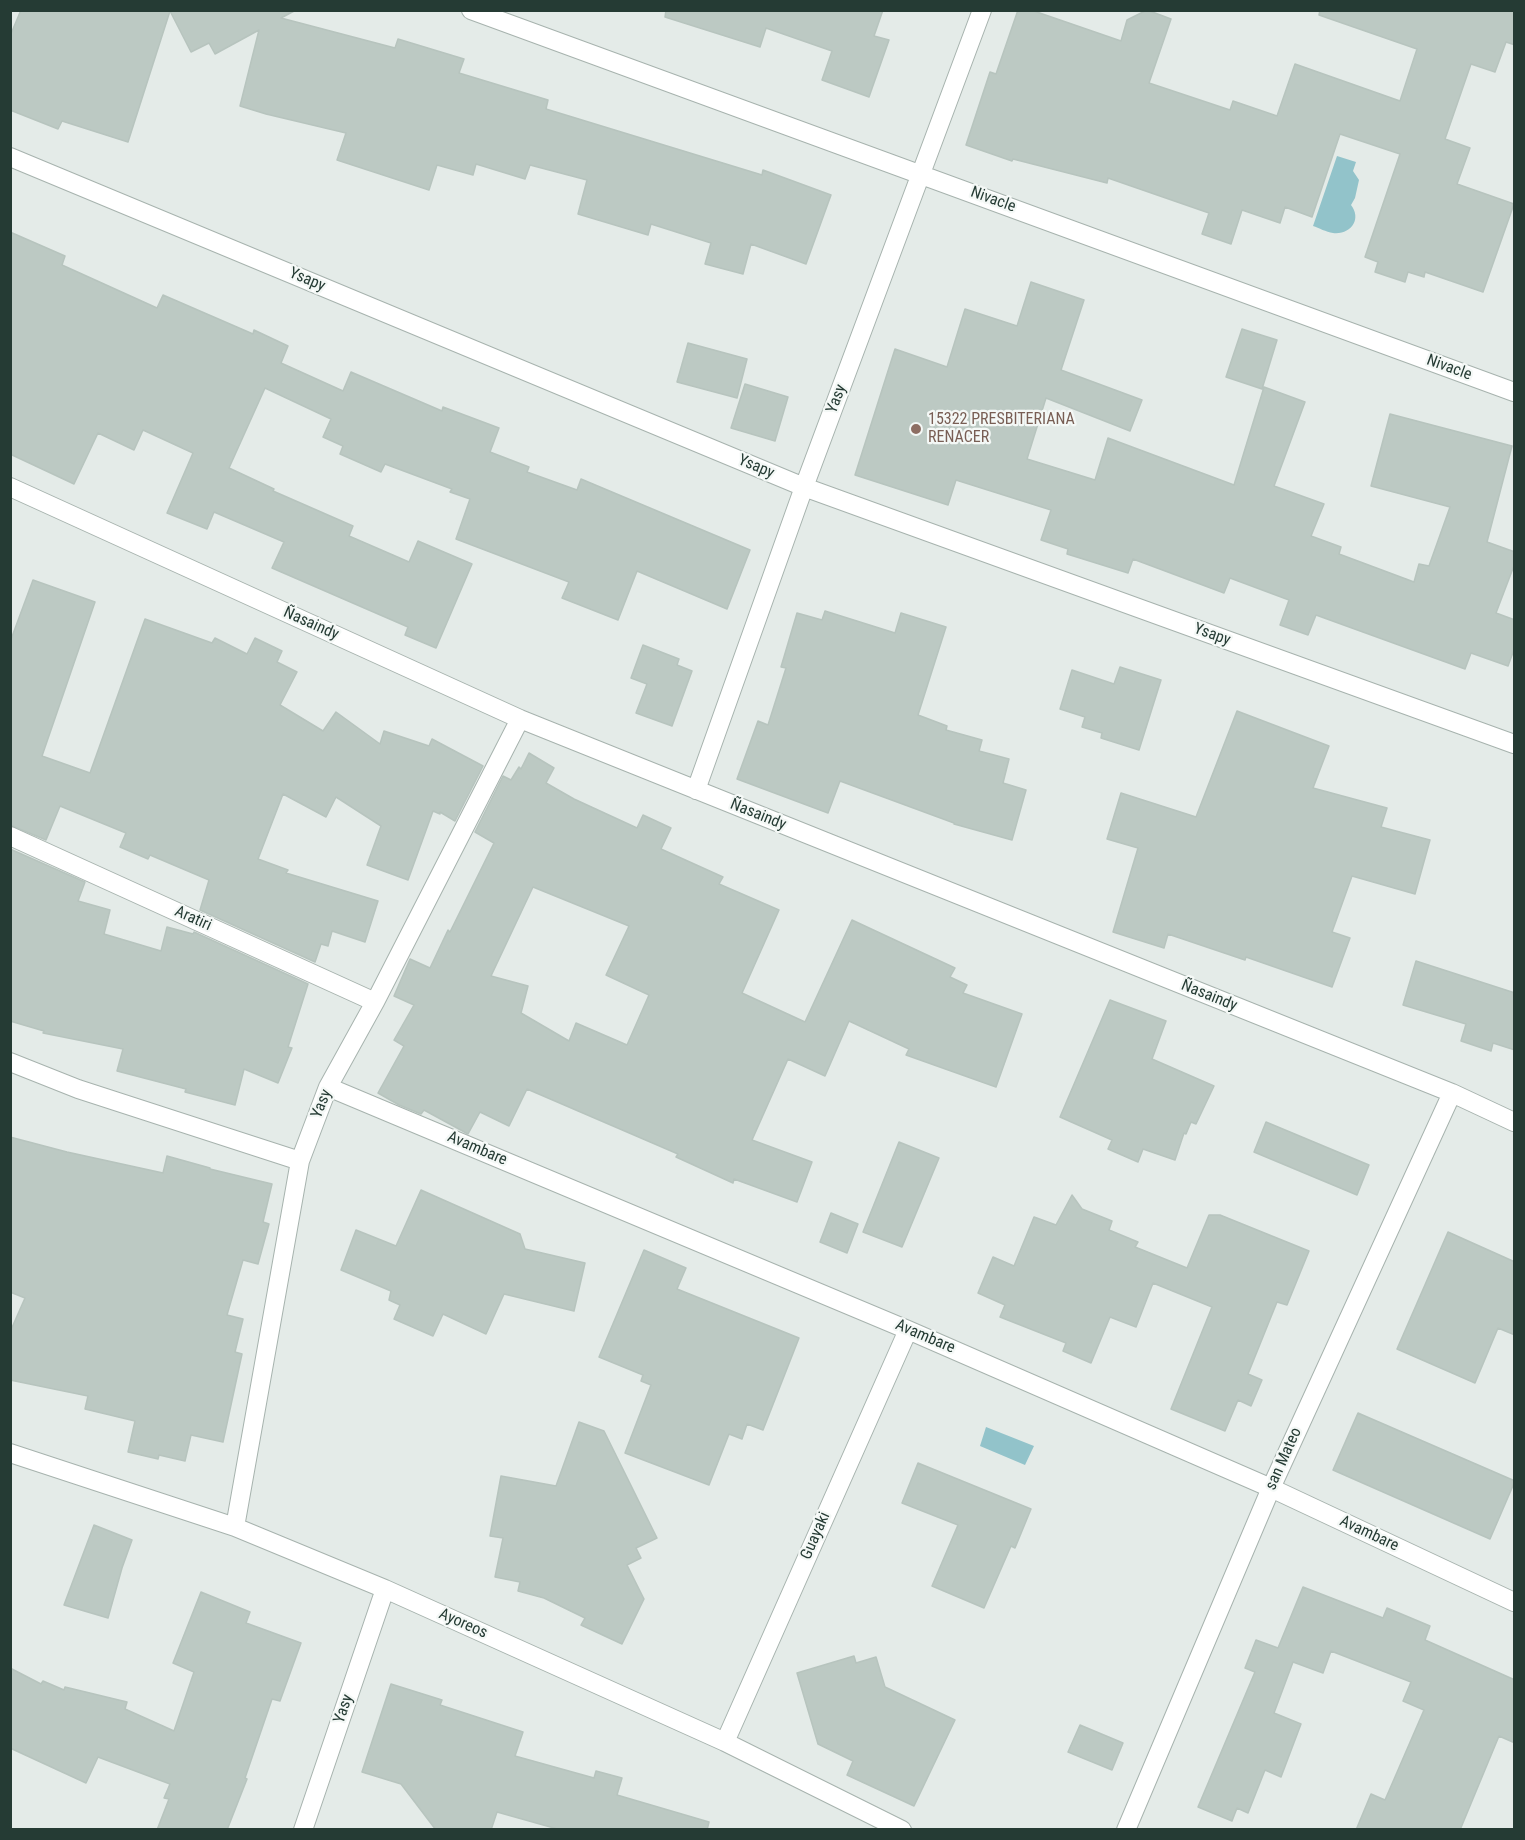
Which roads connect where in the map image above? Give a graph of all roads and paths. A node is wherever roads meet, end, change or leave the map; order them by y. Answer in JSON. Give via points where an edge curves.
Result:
{"nodes":[{"id":1,"x":471,"y":10,"type":"edge"},
{"id":2,"x":982,"y":10,"type":"edge"},
{"id":3,"x":10,"y":157,"type":"edge"},
{"id":4,"x":921,"y":174,"type":"junction"},
{"id":5,"x":1515,"y":392,"type":"edge"},
{"id":6,"x":804,"y":487,"type":"junction"},
{"id":7,"x":10,"y":488,"type":"edge"},
{"id":8,"x":520,"y":719,"type":"junction"},
{"id":9,"x":1515,"y":744,"type":"edge"},
{"id":10,"x":696,"y":790,"type":"junction"},
{"id":11,"x":10,"y":836,"type":"edge"},
{"id":12,"x":375,"y":1002,"type":"junction"},
{"id":13,"x":10,"y":1062,"type":"edge"},
{"id":14,"x":328,"y":1087,"type":"junction"},
{"id":15,"x":1452,"y":1093,"type":"junction"},
{"id":16,"x":1515,"y":1122,"type":"edge"},
{"id":17,"x":300,"y":1161,"type":"junction"},
{"id":18,"x":908,"y":1330,"type":"junction"},
{"id":19,"x":10,"y":1453,"type":"edge"},
{"id":20,"x":1271,"y":1488,"type":"junction"},
{"id":21,"x":235,"y":1527,"type":"junction"},
{"id":22,"x":385,"y":1589,"type":"junction"},
{"id":23,"x":1515,"y":1602,"type":"edge"},
{"id":24,"x":725,"y":1742,"type":"junction"},
{"id":25,"x":303,"y":1830,"type":"edge"},
{"id":26,"x":902,"y":1830,"type":"edge"},
{"id":27,"x":1126,"y":1830,"type":"edge"}],
"edges":[{"from":1,"to":4,"type":"street","name":"Nivacle"},
{"from":2,"to":4,"type":"street","name":"Yasy"},
{"from":3,"to":6,"type":"street","name":"Ysapy"},
{"from":4,"to":5,"type":"street","name":"Nivacle"},
{"from":4,"to":6,"type":"street","name":"Yasy"},
{"from":6,"to":9,"type":"street","name":"Ysapy"},
{"from":6,"to":10,"type":"street","name":"Yasy"},
{"from":7,"to":8,"type":"street","name":"Ñasaindy"},
{"from":8,"to":10,"type":"street","name":"Ñasaindy"},
{"from":8,"to":12,"type":"street","name":"Yasy"},
{"from":10,"to":15,"type":"street","name":"Ñasaindy"},
{"from":11,"to":12,"type":"street","name":"Aratiri"},
{"from":12,"to":14,"type":"street","name":"Yasy"},
{"from":13,"to":17,"type":"street","via":[[78,1089]]},
{"from":14,"to":17,"type":"street","name":"Yasy"},
{"from":14,"to":18,"type":"street","name":"Avambare"},
{"from":15,"to":16,"type":"street","name":"Ñasaindy"},
{"from":15,"to":20,"type":"street","name":"san Mateo"},
{"from":17,"to":21,"type":"street","name":"Yasy"},
{"from":18,"to":20,"type":"street","name":"Avambare"},
{"from":18,"to":24,"type":"street","name":"Guayaki"},
{"from":19,"to":21,"type":"street","name":"Ayoreos"},
{"from":20,"to":23,"type":"street","name":"Avambare"},
{"from":20,"to":27,"type":"street","name":"san Mateo"},
{"from":21,"to":22,"type":"street","name":"Ayoreos"},
{"from":22,"to":24,"type":"street","name":"Ayoreos"},
{"from":22,"to":25,"type":"street","name":"Yasy"},
{"from":24,"to":26,"type":"street","name":"Ayoreos"}]}
